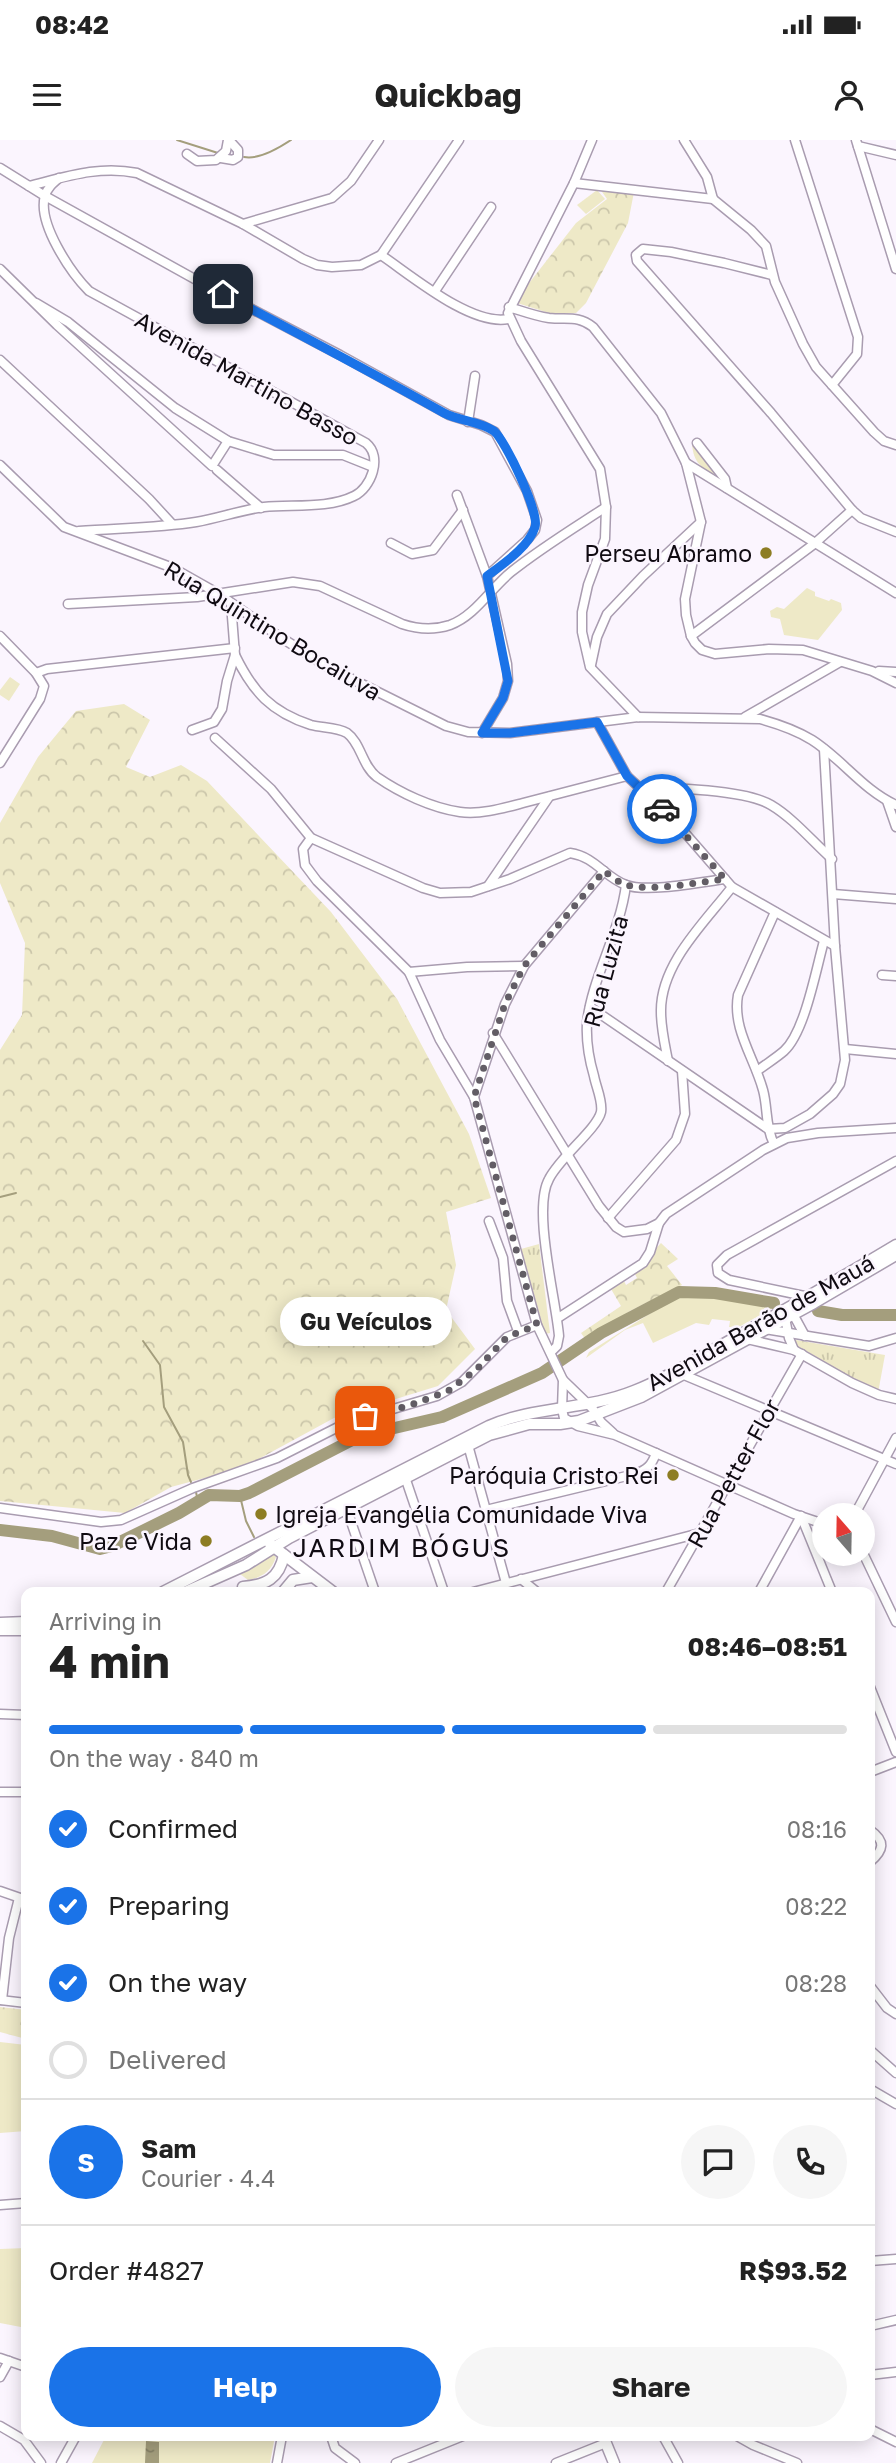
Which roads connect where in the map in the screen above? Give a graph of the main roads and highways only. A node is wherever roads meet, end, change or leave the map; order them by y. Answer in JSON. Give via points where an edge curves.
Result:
{"nodes":[{"id":1,"x":896,"y":1245,"type":"edge"},
{"id":2,"x":896,"y":1255,"type":"edge"},
{"id":3,"x":270,"y":1544,"type":"junction"},
{"id":4,"x":248,"y":1550,"type":"junction"},
{"id":5,"x":284,"y":1555,"type":"junction"},
{"id":6,"x":230,"y":1573,"type":"junction"},
{"id":7,"x":312,"y":1577,"type":"junction"},
{"id":8,"x":173,"y":1587,"type":"edge"},
{"id":9,"x":197,"y":1587,"type":"edge"},
{"id":10,"x":243,"y":1587,"type":"joint"},
{"id":11,"x":287,"y":1587,"type":"edge"},
{"id":12,"x":326,"y":1587,"type":"edge"},
{"id":13,"x":21,"y":1622,"type":"edge"},
{"id":14,"x":0,"y":1623,"type":"edge"},
{"id":15,"x":0,"y":1630,"type":"edge"},
{"id":16,"x":21,"y":1630,"type":"edge"},
{"id":17,"x":605,"y":2441,"type":"edge"},
{"id":18,"x":614,"y":2463,"type":"edge"}],
"edges":[{"from":1,"to":3,"type":"main road","name":"Avenida Barão de Mauá","via":[[670,1375],[632,1392],[523,1414],[489,1426]]},
{"from":2,"to":3,"type":"main road","name":"Avenida Barão de Mauá","via":[[641,1397],[570,1423],[513,1427]]},
{"from":3,"to":4,"type":"main road","name":"Avenida Barão de Mauá"},
{"from":3,"to":5,"type":"main road"},
{"from":3,"to":6,"type":"main road","name":"Avenida Barão de Mauá"},
{"from":4,"to":6,"type":"main road","via":[[232,1562]]},
{"from":4,"to":8,"type":"main road","name":"Avenida Barão de Mauá"},
{"from":5,"to":7,"type":"main road"},
{"from":5,"to":10,"type":"main road","via":[[279,1571],[267,1583]]},
{"from":6,"to":9,"type":"main road","name":"Avenida Barão de Mauá"},
{"from":6,"to":10,"type":"main road"},
{"from":7,"to":11,"type":"main road","via":[[293,1580]]},
{"from":7,"to":12,"type":"main road"},
{"from":13,"to":14,"type":"main road"},
{"from":15,"to":16,"type":"main road"},
{"from":17,"to":18,"type":"main road"}]}
